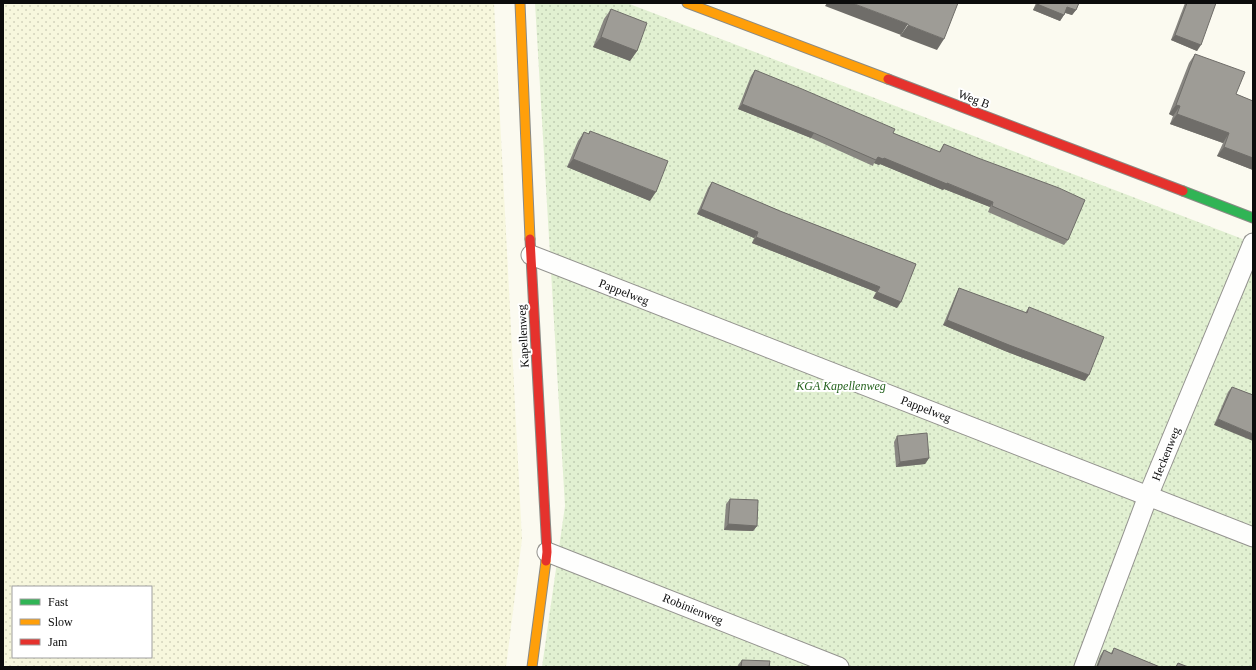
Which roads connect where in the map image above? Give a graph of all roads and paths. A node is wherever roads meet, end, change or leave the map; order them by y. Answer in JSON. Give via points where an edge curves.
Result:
{"nodes":[{"id":1,"x":520,"y":3,"type":"edge"},
{"id":2,"x":687,"y":3,"type":"edge"},
{"id":3,"x":1253,"y":218,"type":"edge"},
{"id":4,"x":1253,"y":243,"type":"edge"},
{"id":5,"x":531,"y":255,"type":"junction"},
{"id":6,"x":1148,"y":496,"type":"junction"},
{"id":7,"x":1253,"y":537,"type":"edge"},
{"id":8,"x":547,"y":552,"type":"junction"},
{"id":9,"x":532,"y":667,"type":"edge"},
{"id":10,"x":839,"y":667,"type":"edge"},
{"id":11,"x":1084,"y":667,"type":"edge"}],
"edges":[{"from":1,"to":5,"type":"street","name":"Kapellenweg"},
{"from":2,"to":3,"type":"street","name":"Weg B"},
{"from":4,"to":6,"type":"lane","name":"Heckenweg"},
{"from":5,"to":6,"type":"lane","name":"Pappelweg"},
{"from":5,"to":8,"type":"street","name":"Kapellenweg"},
{"from":6,"to":7,"type":"lane","name":"Pappelweg"},
{"from":6,"to":11,"type":"lane","name":"Heckenweg"},
{"from":8,"to":9,"type":"street","name":"Kapellenweg"},
{"from":8,"to":10,"type":"lane","name":"Robinienweg"}]}
